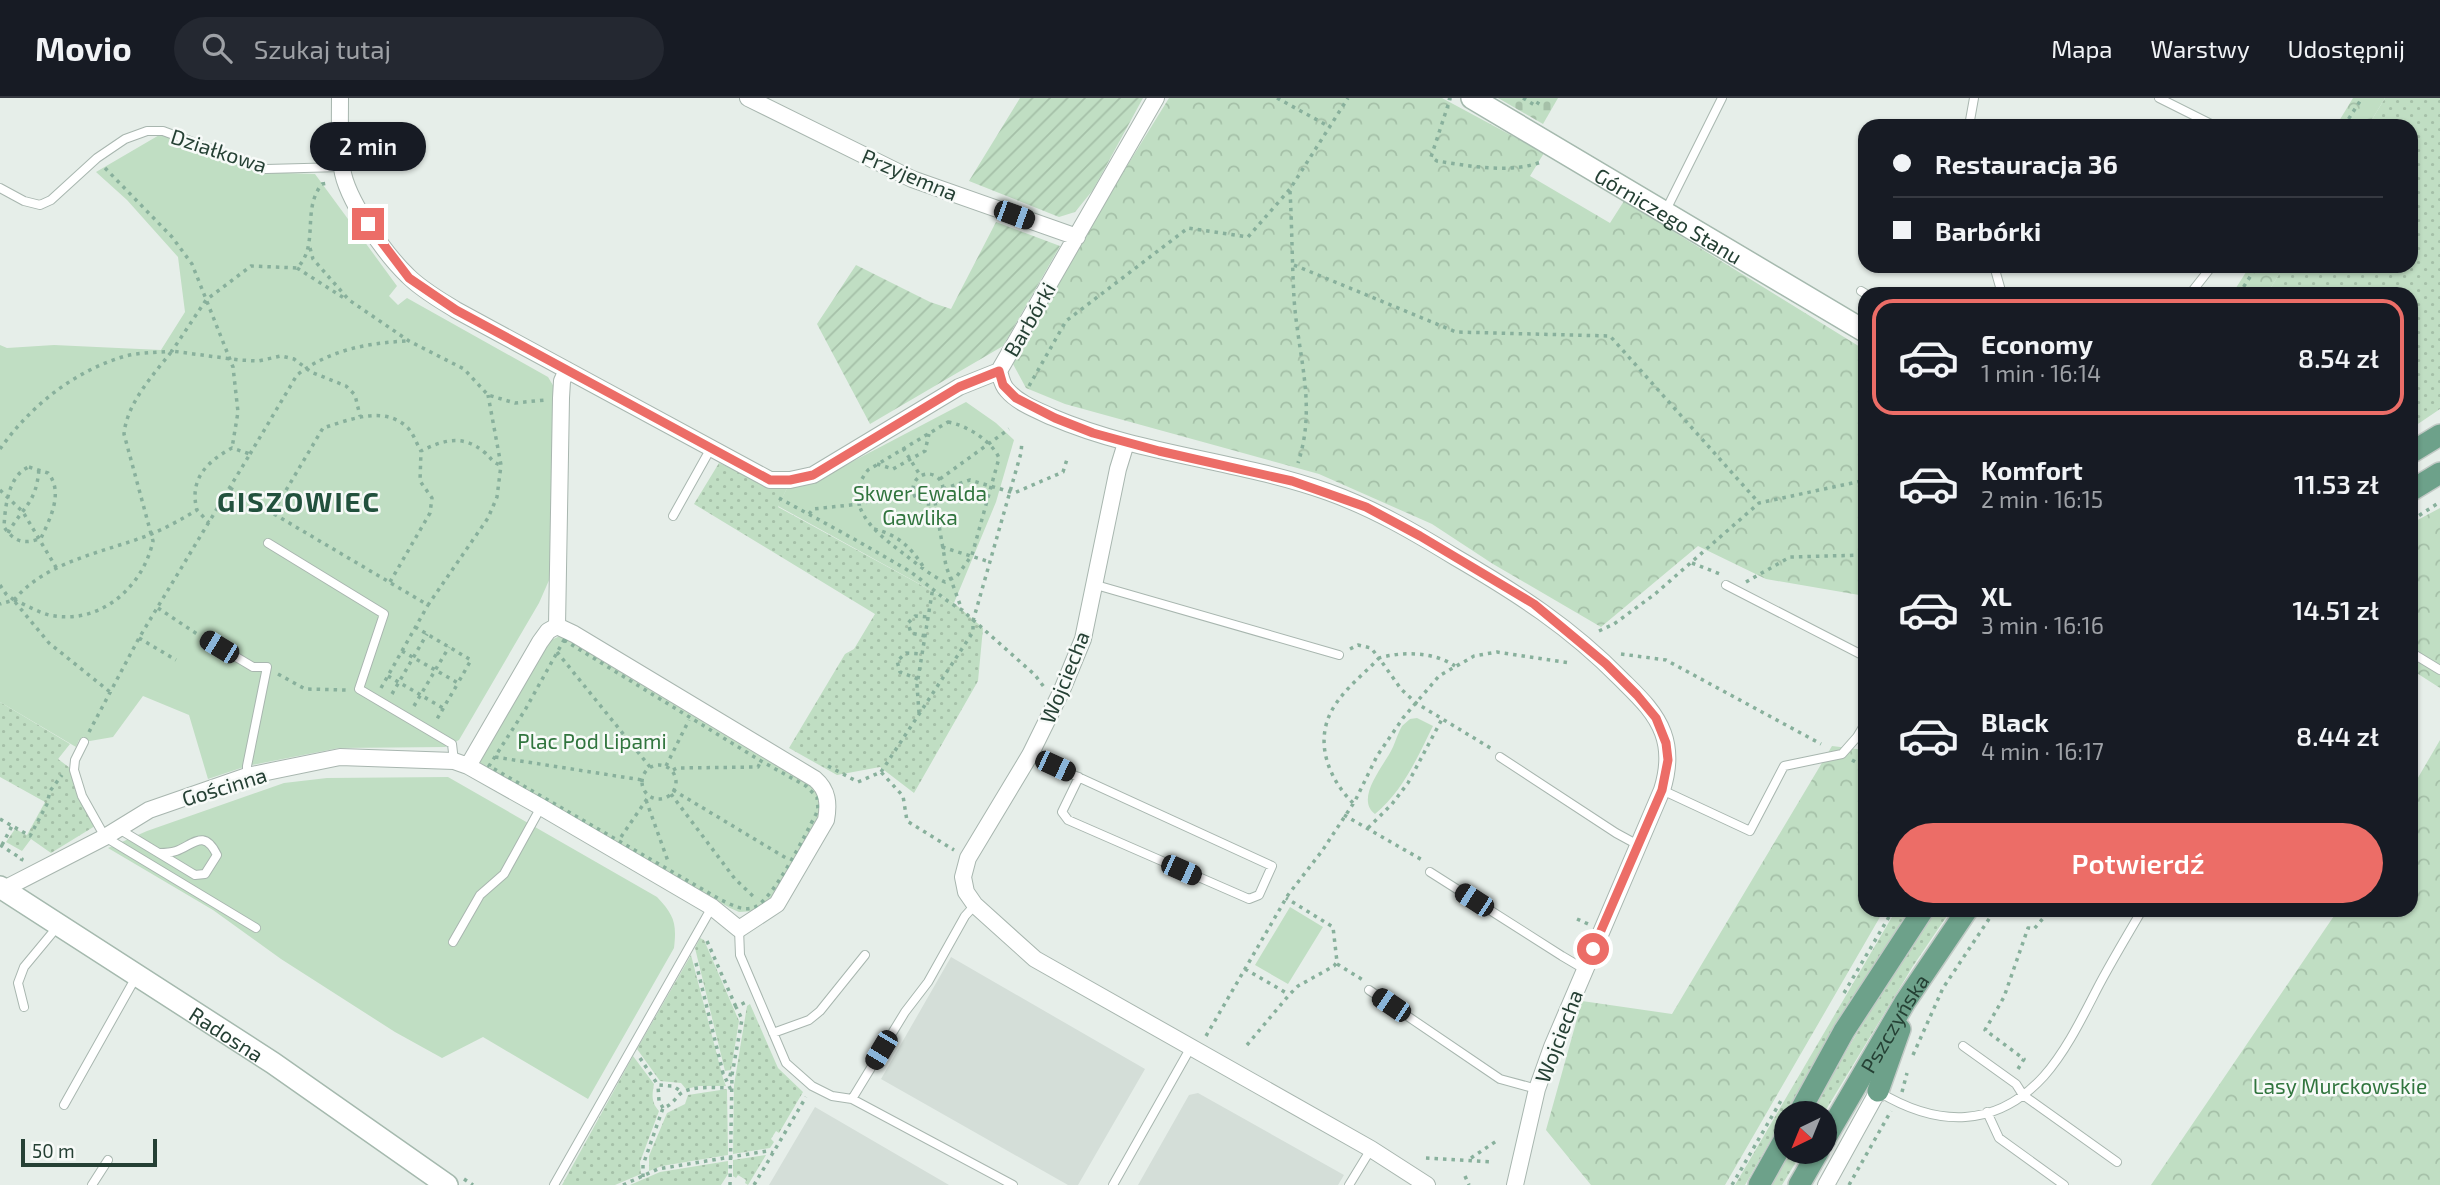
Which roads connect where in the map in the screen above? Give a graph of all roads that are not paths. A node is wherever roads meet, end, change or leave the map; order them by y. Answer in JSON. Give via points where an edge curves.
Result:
{"nodes":[{"id":1,"x":340,"y":98,"type":"edge"},
{"id":2,"x":748,"y":98,"type":"edge"},
{"id":3,"x":1156,"y":98,"type":"edge"},
{"id":4,"x":1472,"y":98,"type":"edge"},
{"id":5,"x":1722,"y":98,"type":"edge"},
{"id":6,"x":1974,"y":98,"type":"edge"},
{"id":7,"x":2159,"y":98,"type":"edge"},
{"id":8,"x":1970,"y":119,"type":"edge"},
{"id":9,"x":2201,"y":119,"type":"edge"},
{"id":10,"x":342,"y":167,"type":"junction"},
{"id":11,"x":0,"y":188,"type":"edge"},
{"id":12,"x":1665,"y":212,"type":"junction"},
{"id":13,"x":1077,"y":237,"type":"junction"},
{"id":14,"x":2206,"y":273,"type":"edge"},
{"id":15,"x":2196,"y":287,"type":"edge"},
{"id":16,"x":1858,"y":327,"type":"edge"},
{"id":17,"x":567,"y":370,"type":"junction"},
{"id":18,"x":999,"y":371,"type":"junction"},
{"id":19,"x":2440,"y":435,"type":"edge"},
{"id":20,"x":1126,"y":443,"type":"junction"},
{"id":21,"x":711,"y":448,"type":"junction"},
{"id":22,"x":2418,"y":448,"type":"edge"},
{"id":23,"x":2440,"y":473,"type":"edge"},
{"id":24,"x":2418,"y":486,"type":"edge"},
{"id":25,"x":673,"y":516,"type":"dead end"},
{"id":26,"x":268,"y":542,"type":"dead end"},
{"id":27,"x":1728,"y":582,"type":"road end"},
{"id":28,"x":1096,"y":585,"type":"junction"},
{"id":29,"x":557,"y":626,"type":"junction"},
{"id":30,"x":206,"y":639,"type":"road end"},
{"id":31,"x":1858,"y":653,"type":"edge"},
{"id":32,"x":1339,"y":654,"type":"road end"},
{"id":33,"x":2418,"y":657,"type":"edge"},
{"id":34,"x":2440,"y":670,"type":"edge"},
{"id":35,"x":1858,"y":735,"type":"edge"},
{"id":36,"x":84,"y":742,"type":"road end"},
{"id":37,"x":1030,"y":755,"type":"junction"},
{"id":38,"x":1500,"y":757,"type":"road end"},
{"id":39,"x":461,"y":764,"type":"junction"},
{"id":40,"x":247,"y":776,"type":"junction"},
{"id":41,"x":1079,"y":777,"type":"junction"},
{"id":42,"x":1662,"y":790,"type":"junction"},
{"id":43,"x":541,"y":807,"type":"junction"},
{"id":44,"x":112,"y":833,"type":"junction"},
{"id":45,"x":1638,"y":845,"type":"junction"},
{"id":46,"x":159,"y":853,"type":"junction"},
{"id":47,"x":1430,"y":872,"type":"road end"},
{"id":48,"x":1,"y":890,"type":"edge"},
{"id":49,"x":975,"y":905,"type":"junction"},
{"id":50,"x":712,"y":907,"type":"junction"},
{"id":51,"x":1918,"y":917,"type":"edge"},
{"id":52,"x":1962,"y":917,"type":"edge"},
{"id":53,"x":2138,"y":917,"type":"edge"},
{"id":54,"x":60,"y":924,"type":"junction"},
{"id":55,"x":256,"y":928,"type":"dead end"},
{"id":56,"x":739,"y":929,"type":"junction"},
{"id":57,"x":453,"y":942,"type":"dead end"},
{"id":58,"x":865,"y":955,"type":"dead end"},
{"id":59,"x":1584,"y":968,"type":"junction"},
{"id":60,"x":137,"y":975,"type":"junction"},
{"id":61,"x":1369,"y":990,"type":"road end"},
{"id":62,"x":1905,"y":1003,"type":"junction"},
{"id":63,"x":24,"y":1007,"type":"dead end"},
{"id":64,"x":773,"y":1033,"type":"junction"},
{"id":65,"x":1964,"y":1046,"type":"dead end"},
{"id":66,"x":1195,"y":1049,"type":"junction"},
{"id":67,"x":1537,"y":1089,"type":"junction"},
{"id":68,"x":2023,"y":1095,"type":"junction"},
{"id":69,"x":1887,"y":1097,"type":"junction"},
{"id":70,"x":852,"y":1098,"type":"junction"},
{"id":71,"x":1806,"y":1101,"type":"edge"},
{"id":72,"x":64,"y":1105,"type":"dead end"},
{"id":73,"x":1987,"y":1112,"type":"junction"},
{"id":74,"x":1838,"y":1117,"type":"edge"},
{"id":75,"x":1371,"y":1149,"type":"junction"},
{"id":76,"x":1774,"y":1158,"type":"edge"},
{"id":77,"x":108,"y":1160,"type":"dead end"},
{"id":78,"x":2116,"y":1162,"type":"dead end"},
{"id":79,"x":1811,"y":1164,"type":"edge"},
{"id":80,"x":436,"y":1182,"type":"edge"},
{"id":81,"x":92,"y":1185,"type":"edge"},
{"id":82,"x":554,"y":1185,"type":"edge"},
{"id":83,"x":1013,"y":1185,"type":"edge"},
{"id":84,"x":1113,"y":1185,"type":"edge"},
{"id":85,"x":1349,"y":1185,"type":"edge"},
{"id":86,"x":1427,"y":1185,"type":"edge"},
{"id":87,"x":1515,"y":1185,"type":"edge"},
{"id":88,"x":1759,"y":1185,"type":"edge"},
{"id":89,"x":1799,"y":1185,"type":"edge"},
{"id":90,"x":1826,"y":1185,"type":"edge"},
{"id":91,"x":2064,"y":1185,"type":"edge"}],
"edges":[{"from":1,"to":10,"type":"street"},
{"from":2,"to":13,"type":"street","name":"Przyjemna","via":[[912,179]]},
{"from":3,"to":13,"type":"street","name":"Barbórki"},
{"from":4,"to":12,"type":"street","name":"Górniczego Stanu"},
{"from":5,"to":12,"type":"lane"},
{"from":6,"to":8,"type":"lane"},
{"from":7,"to":9,"type":"lane"},
{"from":10,"to":11,"type":"lane","name":"Działkowa","via":[[266,169],[163,131],[146,131],[97,158],[40,205]]},
{"from":10,"to":17,"type":"street","via":[[356,207],[409,278],[456,310]]},
{"from":12,"to":16,"type":"street","name":"Górniczego Stanu"},
{"from":13,"to":18,"type":"street","name":"Barbórki"},
{"from":14,"to":15,"type":"lane"},
{"from":17,"to":21,"type":"street"},
{"from":17,"to":29,"type":"street","via":[[561,398]]},
{"from":18,"to":20,"type":"street","name":"Wojciecha","via":[[1003,385],[1021,402]]},
{"from":18,"to":21,"type":"street","name":"Barbórki","via":[[959,387],[813,475],[770,480]]},
{"from":19,"to":22,"type":"main road"},
{"from":20,"to":28,"type":"street","name":"Wojciecha"},
{"from":20,"to":42,"type":"street","name":"Wojciecha","via":[[1272,475],[1350,501],[1420,536],[1534,604],[1606,664],[1656,718],[1668,760]]},
{"from":21,"to":25,"type":"lane"},
{"from":23,"to":24,"type":"main road"},
{"from":26,"to":39,"type":"lane","via":[[384,614],[359,689],[452,744]]},
{"from":27,"to":31,"type":"lane"},
{"from":28,"to":32,"type":"lane"},
{"from":28,"to":37,"type":"street","name":"Wojciecha","via":[[1083,639]]},
{"from":29,"to":39,"type":"street","via":[[541,642]]},
{"from":29,"to":56,"type":"street","via":[[823,786],[829,806],[826,820],[776,904]]},
{"from":30,"to":40,"type":"lane","via":[[253,667],[267,667]]},
{"from":33,"to":34,"type":"lane"},
{"from":35,"to":42,"type":"lane","via":[[1842,754],[1784,766],[1750,831]]},
{"from":36,"to":44,"type":"lane","via":[[74,770],[82,796]]},
{"from":37,"to":41,"type":"lane"},
{"from":37,"to":49,"type":"street","name":"Wojciecha","via":[[968,858],[963,877]]},
{"from":38,"to":45,"type":"lane"},
{"from":39,"to":40,"type":"street","name":"Gościnna","via":[[340,757]]},
{"from":39,"to":43,"type":"street"},
{"from":40,"to":44,"type":"street","name":"Gościnna","via":[[149,810]]},
{"from":41,"to":41,"type":"lane","via":[[1272,866],[1259,895],[1249,899],[1068,820],[1062,812]]},
{"from":42,"to":45,"type":"street","name":"Wojciecha"},
{"from":43,"to":50,"type":"street"},
{"from":43,"to":57,"type":"lane","via":[[504,874],[480,895]]},
{"from":44,"to":46,"type":"lane"},
{"from":44,"to":48,"type":"street","name":"Gościnna"},
{"from":44,"to":55,"type":"lane"},
{"from":45,"to":59,"type":"street","name":"Wojciecha"},
{"from":46,"to":46,"type":"lane","via":[[202,876],[217,855],[202,840],[175,852]]},
{"from":47,"to":59,"type":"lane"},
{"from":48,"to":54,"type":"street","name":"Radosna"},
{"from":49,"to":66,"type":"street","name":"Wojciecha","via":[[1035,959]]},
{"from":49,"to":70,"type":"lane"},
{"from":50,"to":56,"type":"street"},
{"from":50,"to":82,"type":"lane"},
{"from":51,"to":71,"type":"main road","name":"Pszczyńska","via":[[1844,1031]]},
{"from":52,"to":62,"type":"main road","name":"Pszczyńska"},
{"from":53,"to":68,"type":"lane","via":[[2085,1015],[2045,1075]]},
{"from":54,"to":60,"type":"street","name":"Radosna"},
{"from":54,"to":63,"type":"lane","via":[[24,967],[18,983]]},
{"from":56,"to":64,"type":"lane","via":[[740,955]]},
{"from":58,"to":64,"type":"lane","via":[[820,1011]]},
{"from":59,"to":67,"type":"street","name":"Wojciecha"},
{"from":60,"to":72,"type":"lane"},
{"from":60,"to":80,"type":"street","name":"Radosna","via":[[284,1071]]},
{"from":61,"to":67,"type":"lane","via":[[1500,1079]]},
{"from":62,"to":69,"type":"main road"},
{"from":62,"to":74,"type":"main road","name":"Pszczyńska"},
{"from":64,"to":70,"type":"lane","via":[[786,1063],[812,1086],[832,1097]]},
{"from":65,"to":68,"type":"lane"},
{"from":66,"to":75,"type":"street","name":"Wojciecha"},
{"from":66,"to":84,"type":"lane"},
{"from":67,"to":87,"type":"street","name":"Wojciecha"},
{"from":68,"to":73,"type":"lane"},
{"from":68,"to":78,"type":"lane"},
{"from":69,"to":73,"type":"lane","via":[[1932,1116],[1967,1118]]},
{"from":69,"to":90,"type":"street"},
{"from":70,"to":83,"type":"lane"},
{"from":73,"to":91,"type":"lane","via":[[1999,1138]]},
{"from":75,"to":85,"type":"lane"},
{"from":75,"to":86,"type":"street","name":"Wojciecha"},
{"from":76,"to":88,"type":"main road"},
{"from":77,"to":81,"type":"lane"},
{"from":79,"to":89,"type":"main road"}]}
